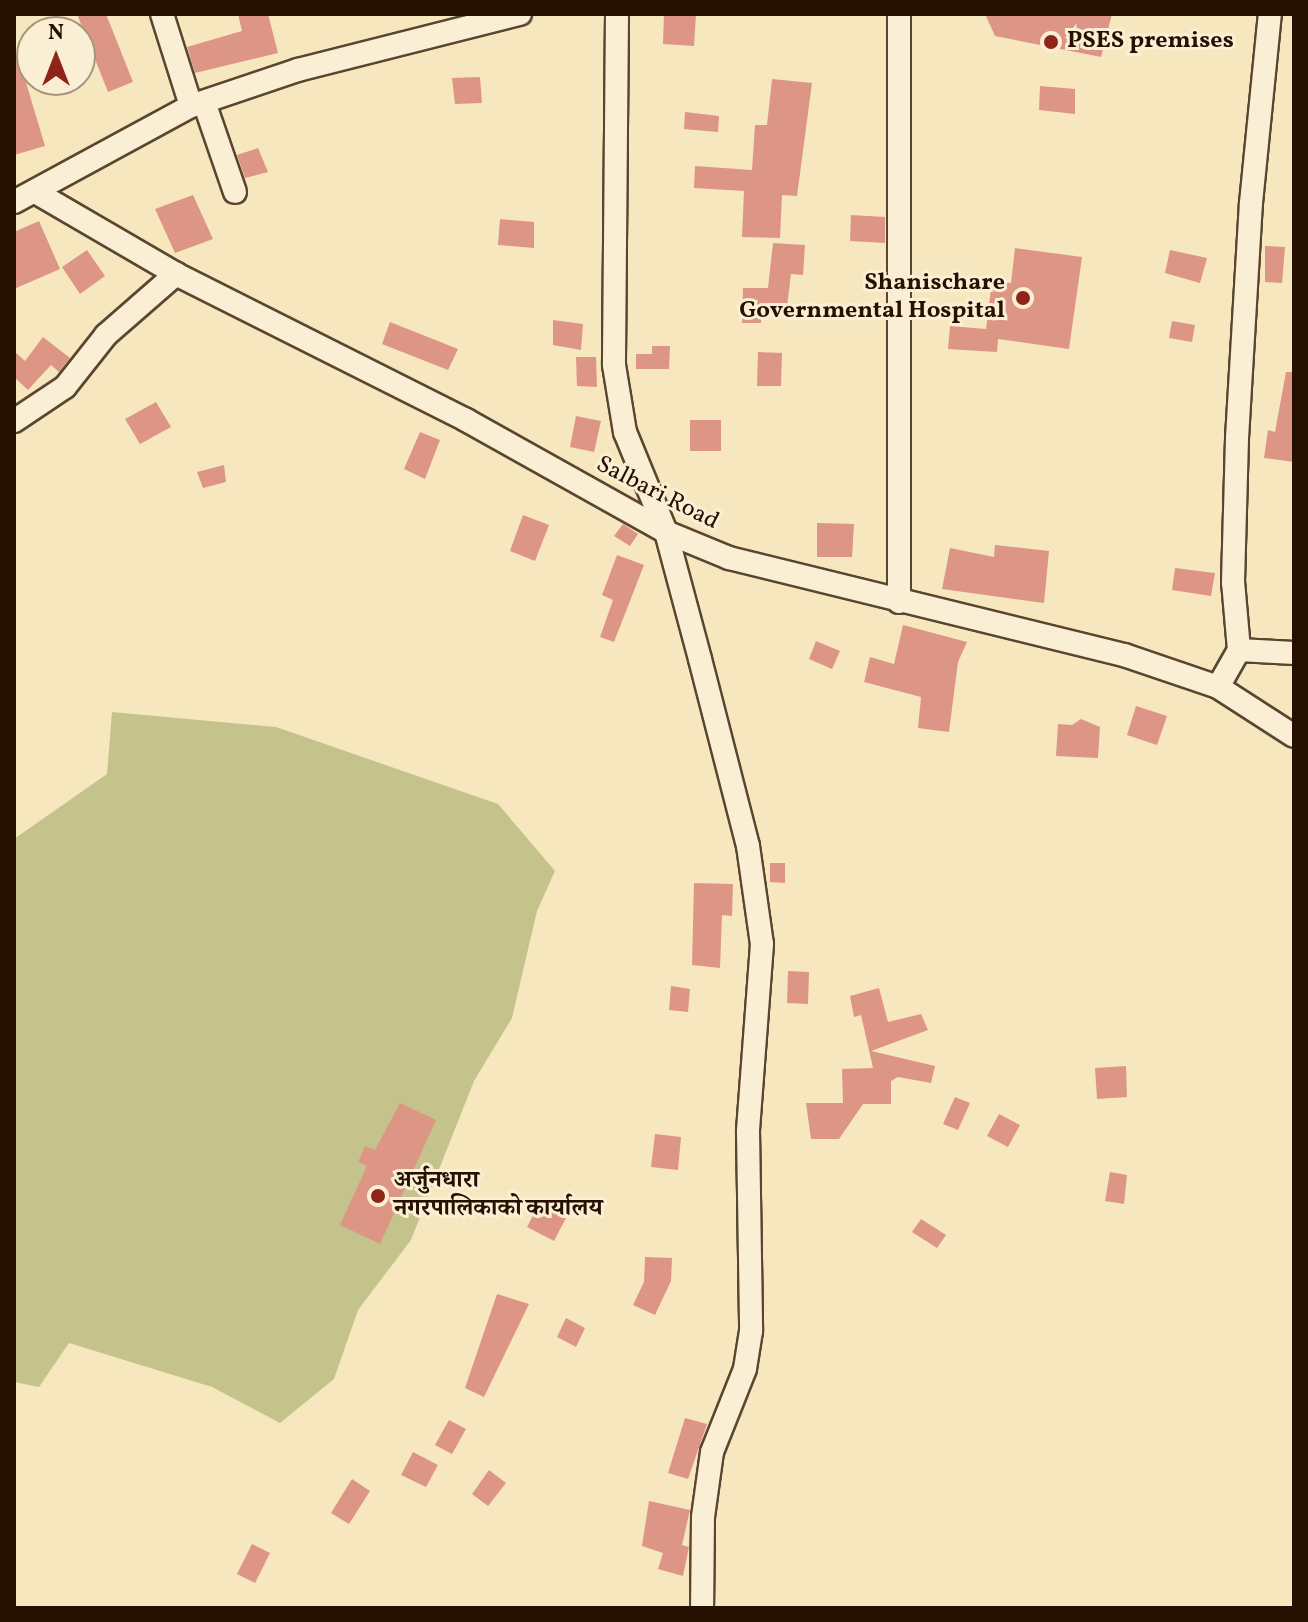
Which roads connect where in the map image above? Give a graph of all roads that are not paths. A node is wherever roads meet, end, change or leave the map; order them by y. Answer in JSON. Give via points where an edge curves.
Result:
{"nodes":[{"id":1,"x":162,"y":14,"type":"edge"},
{"id":2,"x":520,"y":14,"type":"edge"},
{"id":3,"x":617,"y":14,"type":"edge"},
{"id":4,"x":899,"y":14,"type":"edge"},
{"id":5,"x":1270,"y":14,"type":"edge"},
{"id":6,"x":197,"y":104,"type":"junction"},
{"id":7,"x":235,"y":192,"type":"dead end"},
{"id":8,"x":37,"y":193,"type":"junction"},
{"id":9,"x":14,"y":202,"type":"edge"},
{"id":10,"x":176,"y":274,"type":"junction"},
{"id":11,"x":14,"y":421,"type":"edge"},
{"id":12,"x":666,"y":532,"type":"junction"},
{"id":13,"x":899,"y":602,"type":"junction"},
{"id":14,"x":1239,"y":650,"type":"junction"},
{"id":15,"x":1294,"y":653,"type":"edge"},
{"id":16,"x":1218,"y":687,"type":"junction"},
{"id":17,"x":1294,"y":736,"type":"edge"},
{"id":18,"x":702,"y":1608,"type":"edge"}],
"edges":[{"from":1,"to":6,"type":"street"},
{"from":2,"to":6,"type":"street","via":[[298,70]]},
{"from":3,"to":12,"type":"street","via":[[614,365],[625,432]]},
{"from":4,"to":13,"type":"street"},
{"from":5,"to":14,"type":"street","via":[[1251,203],[1237,438],[1233,582]]},
{"from":6,"to":7,"type":"street"},
{"from":6,"to":8,"type":"street"},
{"from":8,"to":9,"type":"street"},
{"from":8,"to":10,"type":"street","name":"Salbari Road"},
{"from":10,"to":11,"type":"street","via":[[106,335],[65,387]]},
{"from":10,"to":12,"type":"street","name":"Salbari Road","via":[[466,420]]},
{"from":12,"to":13,"type":"street","name":"Salbari Road","via":[[729,558]]},
{"from":12,"to":18,"type":"street","via":[[748,846],[762,944],[748,1131],[751,1331],[745,1369],[712,1452],[703,1517]]},
{"from":13,"to":16,"type":"street","name":"Salbari Road","via":[[1124,655]]},
{"from":14,"to":15,"type":"street"},
{"from":14,"to":16,"type":"street"},
{"from":16,"to":17,"type":"street","name":"Salbari Road"}]}
